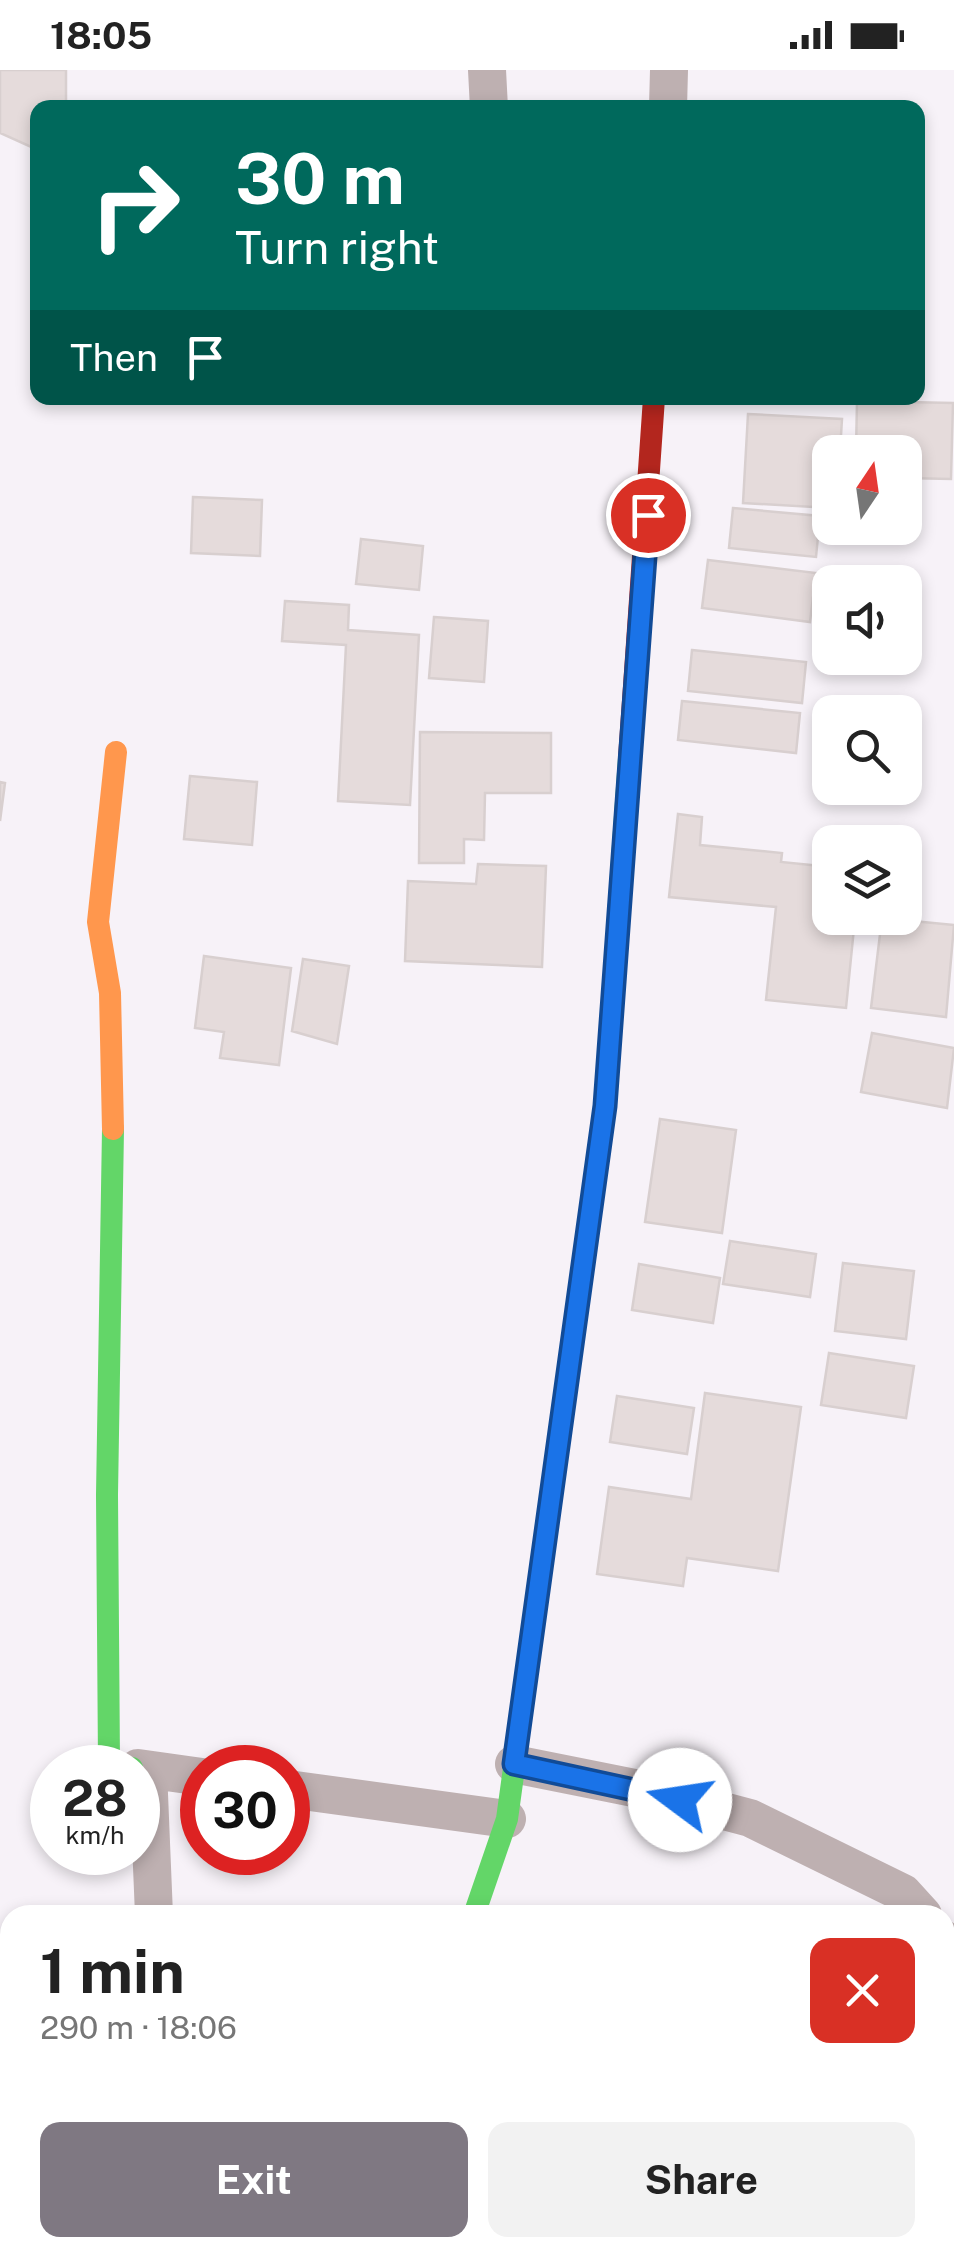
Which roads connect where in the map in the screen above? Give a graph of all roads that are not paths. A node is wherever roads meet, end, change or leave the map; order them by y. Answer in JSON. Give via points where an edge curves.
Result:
{"nodes":[{"id":1,"x":486,"y":70,"type":"edge"},
{"id":2,"x":669,"y":70,"type":"edge"},
{"id":3,"x":488,"y":100,"type":"edge"},
{"id":4,"x":668,"y":100,"type":"edge"},
{"id":5,"x":654,"y":405,"type":"edge"},
{"id":6,"x":116,"y":752,"type":"dead end"},
{"id":7,"x":109,"y":1745,"type":"edge"},
{"id":8,"x":514,"y":1764,"type":"junction"},
{"id":9,"x":310,"y":1792,"type":"edge"},
{"id":10,"x":507,"y":1819,"type":"junction"},
{"id":11,"x":150,"y":1875,"type":"edge"},
{"id":12,"x":153,"y":1905,"type":"edge"},
{"id":13,"x":477,"y":1905,"type":"edge"},
{"id":14,"x":914,"y":1905,"type":"edge"}],
"edges":[{"from":1,"to":3,"type":"street"},
{"from":2,"to":4,"type":"street"},
{"from":5,"to":8,"type":"street","via":[[605,1106]]},
{"from":6,"to":7,"type":"street","via":[[98,922],[110,993],[114,1088]]},
{"from":8,"to":10,"type":"street"},
{"from":8,"to":14,"type":"street","via":[[750,1818],[903,1892]]},
{"from":9,"to":10,"type":"street"},
{"from":10,"to":13,"type":"street"},
{"from":11,"to":12,"type":"street"}]}
